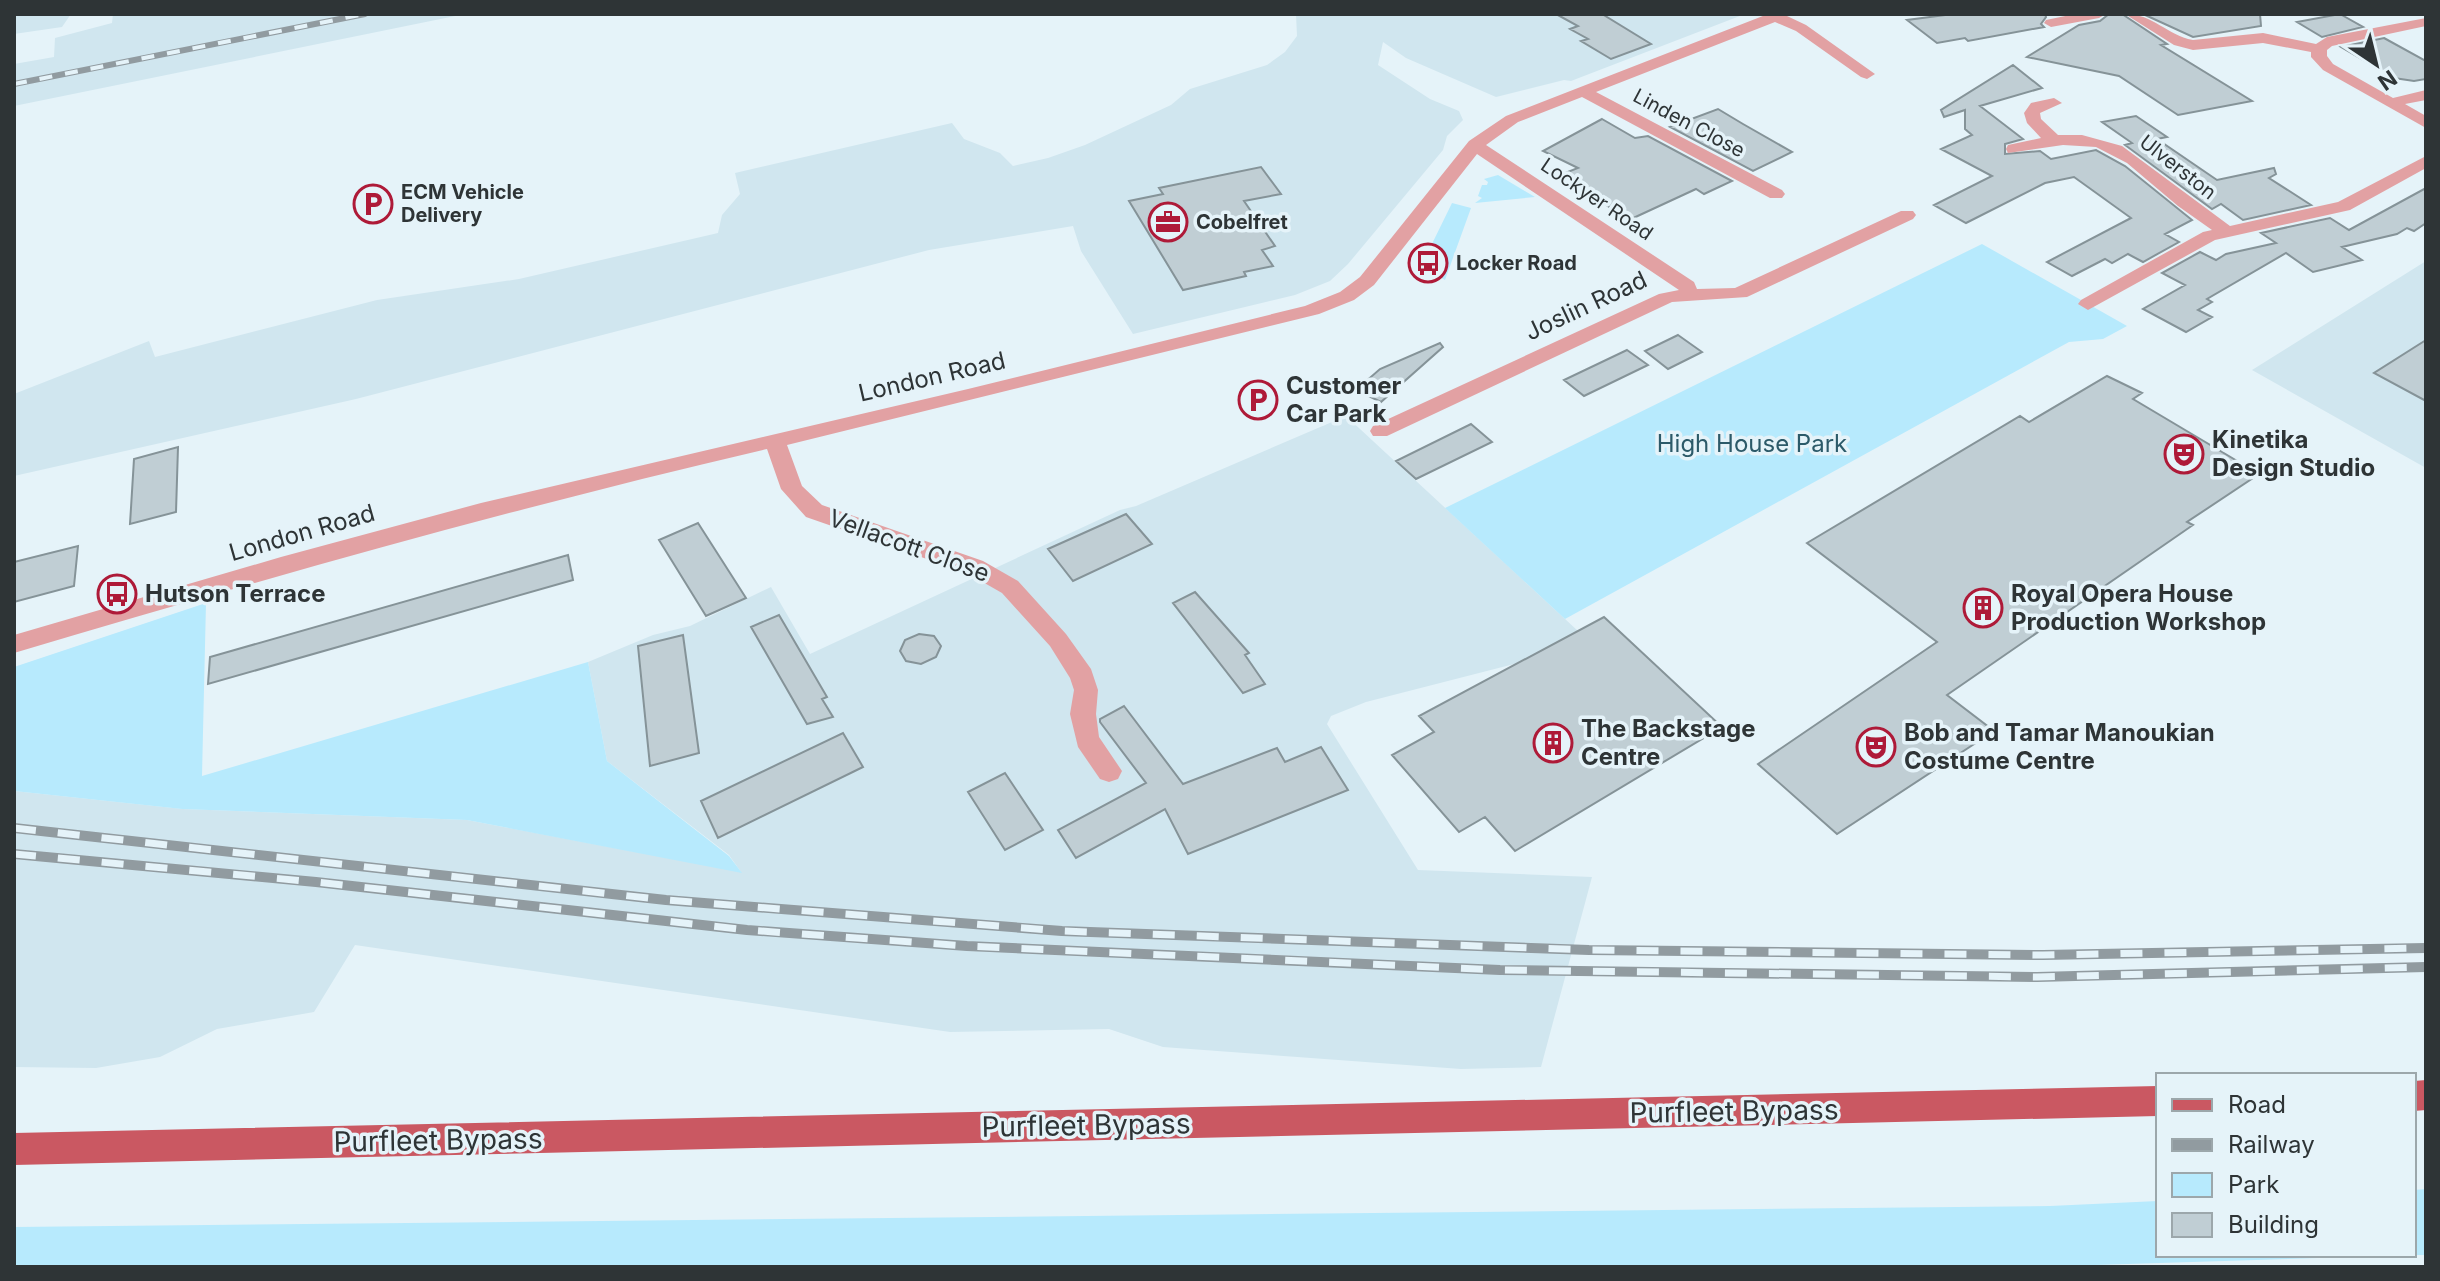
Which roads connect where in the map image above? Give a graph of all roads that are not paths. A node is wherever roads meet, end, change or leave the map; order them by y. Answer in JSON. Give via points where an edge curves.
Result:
{"nodes":[{"id":1,"x":2099,"y":14,"type":"edge"},
{"id":2,"x":2132,"y":14,"type":"edge"},
{"id":3,"x":1778,"y":15,"type":"edge"},
{"id":4,"x":2426,"y":22,"type":"edge"},
{"id":5,"x":2051,"y":23,"type":"dead end"},
{"id":6,"x":2319,"y":49,"type":"junction"},
{"id":7,"x":1867,"y":74,"type":"dead end"},
{"id":8,"x":1581,"y":90,"type":"junction"},
{"id":9,"x":2426,"y":95,"type":"edge"},
{"id":10,"x":2054,"y":103,"type":"dead end"},
{"id":11,"x":2390,"y":103,"type":"junction"},
{"id":12,"x":2426,"y":123,"type":"edge"},
{"id":13,"x":2052,"y":139,"type":"junction"},
{"id":14,"x":1475,"y":145,"type":"junction"},
{"id":15,"x":2014,"y":149,"type":"dead end"},
{"id":16,"x":2426,"y":161,"type":"edge"},
{"id":17,"x":1776,"y":194,"type":"dead end"},
{"id":18,"x":1907,"y":215,"type":"dead end"},
{"id":19,"x":2227,"y":232,"type":"junction"},
{"id":20,"x":1689,"y":293,"type":"junction"},
{"id":21,"x":2088,"y":304,"type":"dead end"},
{"id":22,"x":1380,"y":431,"type":"dead end"},
{"id":23,"x":775,"y":441,"type":"junction"},
{"id":24,"x":14,"y":644,"type":"edge"},
{"id":25,"x":1109,"y":771,"type":"dead end"},
{"id":26,"x":2156,"y":1101,"type":"edge"},
{"id":27,"x":14,"y":1149,"type":"edge"}],
"edges":[{"from":1,"to":5,"type":"street"},
{"from":2,"to":6,"type":"street","via":[[2193,45],[2263,38]]},
{"from":3,"to":7,"type":"street"},
{"from":3,"to":8,"type":"street","name":"London Road"},
{"from":4,"to":6,"type":"street","via":[[2327,42]]},
{"from":6,"to":11,"type":"street","via":[[2328,67]]},
{"from":8,"to":14,"type":"street","name":"London Road","via":[[1512,119]]},
{"from":8,"to":17,"type":"street","name":"Linden Close"},
{"from":9,"to":11,"type":"street"},
{"from":10,"to":13,"type":"street","via":[[2037,106],[2032,113]]},
{"from":11,"to":12,"type":"street"},
{"from":13,"to":15,"type":"street","name":"Ulverston"},
{"from":13,"to":19,"type":"street","name":"Ulverston","via":[[2095,139],[2117,148]]},
{"from":14,"to":20,"type":"street","name":"Lockyer Road","via":[[1687,286]]},
{"from":14,"to":23,"type":"street","name":"London Road","via":[[1367,281],[1329,304]]},
{"from":16,"to":19,"type":"street","via":[[2344,206]]},
{"from":18,"to":20,"type":"street","name":"Joslin Road","via":[[1740,293]]},
{"from":19,"to":21,"type":"street","via":[[2209,236]]},
{"from":20,"to":22,"type":"street","name":"Joslin Road","via":[[1666,298]]},
{"from":23,"to":24,"type":"street","name":"London Road","via":[[467,515]]},
{"from":23,"to":25,"type":"street","name":"Vellacott Close","via":[[792,489],[814,511],[975,567],[1010,587],[1082,676],[1087,740]]},
{"from":26,"to":27,"type":"main road","name":"Purfleet Bypass"}]}
